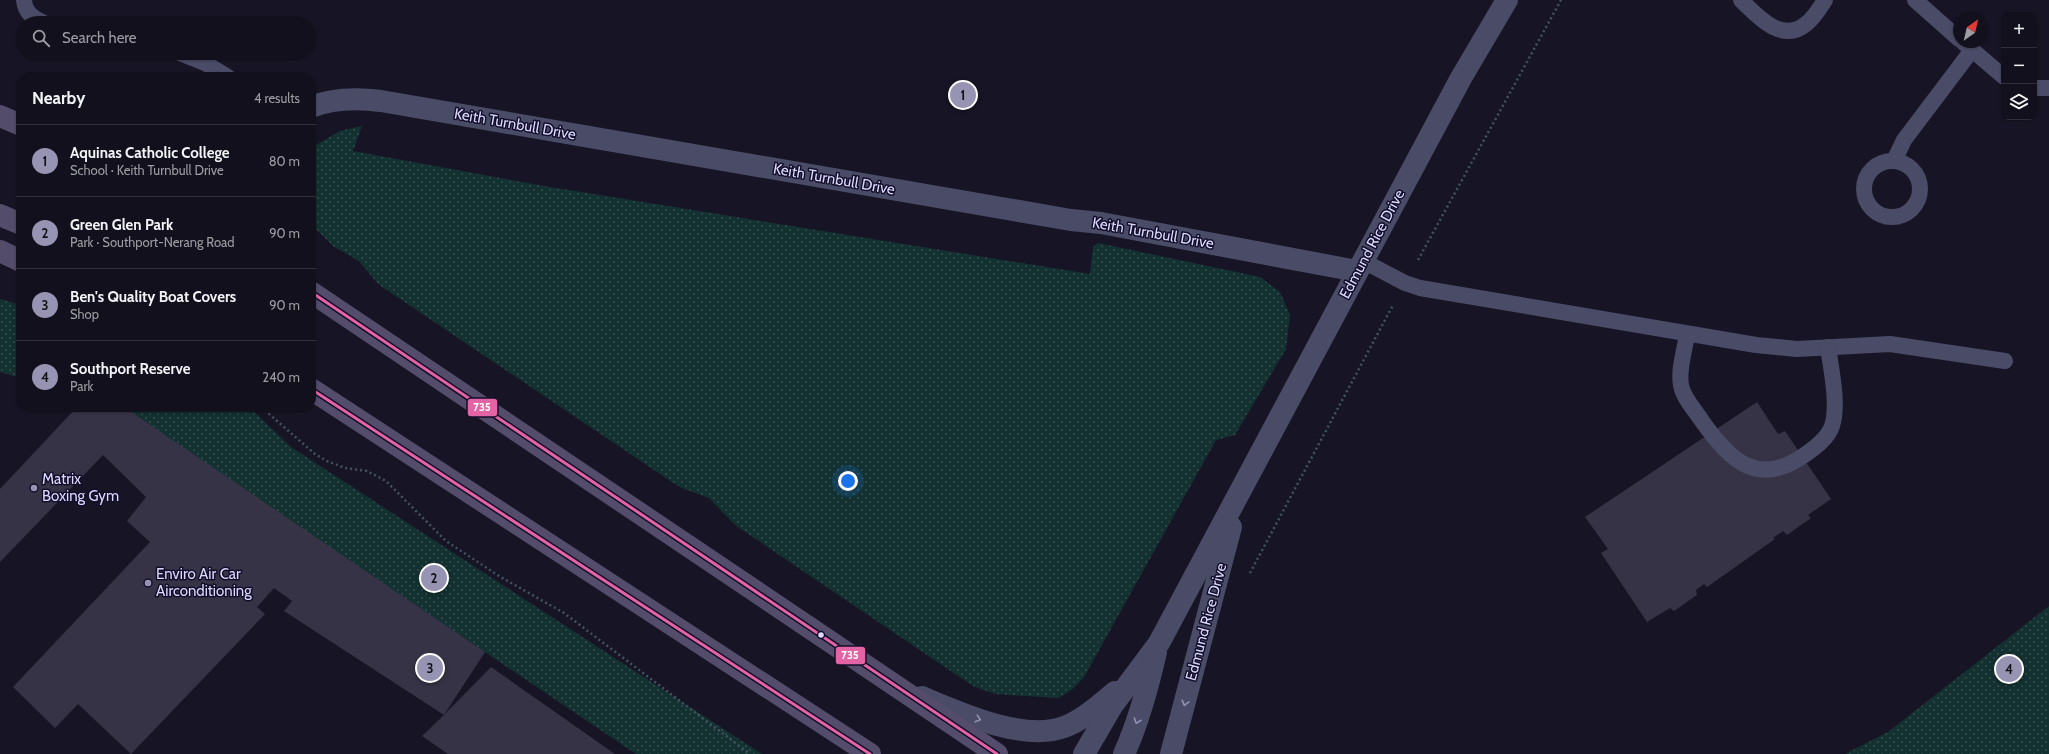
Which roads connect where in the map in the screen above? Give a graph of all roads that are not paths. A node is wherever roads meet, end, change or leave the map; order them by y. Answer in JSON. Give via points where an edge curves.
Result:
{"nodes":[{"id":1,"x":24,"y":0,"type":"edge"},
{"id":2,"x":1507,"y":0,"type":"edge"},
{"id":3,"x":1741,"y":0,"type":"edge"},
{"id":4,"x":1825,"y":0,"type":"edge"},
{"id":5,"x":1915,"y":0,"type":"edge"},
{"id":6,"x":33,"y":16,"type":"edge"},
{"id":7,"x":1953,"y":34,"type":"edge"},
{"id":8,"x":1966,"y":48,"type":"edge"},
{"id":9,"x":1969,"y":48,"type":"edge"},
{"id":10,"x":198,"y":60,"type":"edge"},
{"id":11,"x":220,"y":72,"type":"edge"},
{"id":12,"x":2001,"y":74,"type":"edge"},
{"id":13,"x":2037,"y":88,"type":"edge"},
{"id":14,"x":2049,"y":88,"type":"edge"},
{"id":15,"x":316,"y":107,"type":"edge"},
{"id":16,"x":0,"y":116,"type":"edge"},
{"id":17,"x":16,"y":123,"type":"edge"},
{"id":18,"x":1894,"y":161,"type":"dead end"},
{"id":19,"x":0,"y":215,"type":"edge"},
{"id":20,"x":16,"y":222,"type":"edge"},
{"id":21,"x":0,"y":251,"type":"edge"},
{"id":22,"x":16,"y":259,"type":"edge"},
{"id":23,"x":1360,"y":266,"type":"junction"},
{"id":24,"x":316,"y":293,"type":"edge"},
{"id":25,"x":1687,"y":334,"type":"junction"},
{"id":26,"x":1828,"y":347,"type":"junction"},
{"id":27,"x":2005,"y":361,"type":"dead end"},
{"id":28,"x":316,"y":392,"type":"edge"},
{"id":29,"x":1241,"y":490,"type":"junction"},
{"id":30,"x":1158,"y":643,"type":"junction"},
{"id":31,"x":1140,"y":668,"type":"junction"},
{"id":32,"x":903,"y":689,"type":"junction"},
{"id":33,"x":870,"y":754,"type":"edge"},
{"id":34,"x":997,"y":754,"type":"edge"},
{"id":35,"x":1084,"y":754,"type":"edge"},
{"id":36,"x":1124,"y":754,"type":"edge"},
{"id":37,"x":1172,"y":754,"type":"edge"}],
"edges":[{"from":1,"to":6,"type":"lane","via":[[25,8]]},
{"from":2,"to":23,"type":"street","name":"Edmund Rice Drive","via":[[1461,78]]},
{"from":3,"to":4,"type":"lane","via":[[1764,21],[1786,31],[1807,24]]},
{"from":5,"to":7,"type":"lane"},
{"from":8,"to":18,"type":"lane","via":[[1904,140]]},
{"from":9,"to":12,"type":"lane"},
{"from":10,"to":11,"type":"lane"},
{"from":13,"to":14,"type":"lane"},
{"from":15,"to":23,"type":"street","name":"Keith Turnbull Drive","via":[[339,100],[381,101],[1070,220]]},
{"from":16,"to":17,"type":"main road"},
{"from":19,"to":20,"type":"main road"},
{"from":21,"to":22,"type":"main road"},
{"from":23,"to":25,"type":"lane","via":[[1420,288]]},
{"from":23,"to":29,"type":"street","name":"Edmund Rice Drive"},
{"from":24,"to":32,"type":"main road"},
{"from":25,"to":26,"type":"lane","via":[[1783,348]]},
{"from":25,"to":26,"type":"lane","via":[[1681,377],[1685,396],[1710,432],[1730,453],[1746,465],[1763,470],[1779,469],[1794,462],[1823,441],[1830,430],[1834,420],[1834,399]]},
{"from":26,"to":27,"type":"lane","via":[[1890,344]]},
{"from":28,"to":33,"type":"main road"},
{"from":29,"to":30,"type":"street","name":"Edmund Rice Drive"},
{"from":29,"to":37,"type":"street","name":"Edmund Rice Drive","one_way":true},
{"from":30,"to":31,"type":"street","name":"Edmund Rice Drive"},
{"from":30,"to":36,"type":"street","name":"Edmund Rice Drive","one_way":true,"via":[[1145,697]]},
{"from":32,"to":31,"type":"street","name":"Edmund Rice Drive","one_way":true,"via":[[1002,727],[1045,732],[1064,727],[1085,716]]},
{"from":31,"to":35,"type":"street","name":"Edmund Rice Drive","via":[[1112,706]]},
{"from":32,"to":34,"type":"main road"}]}
